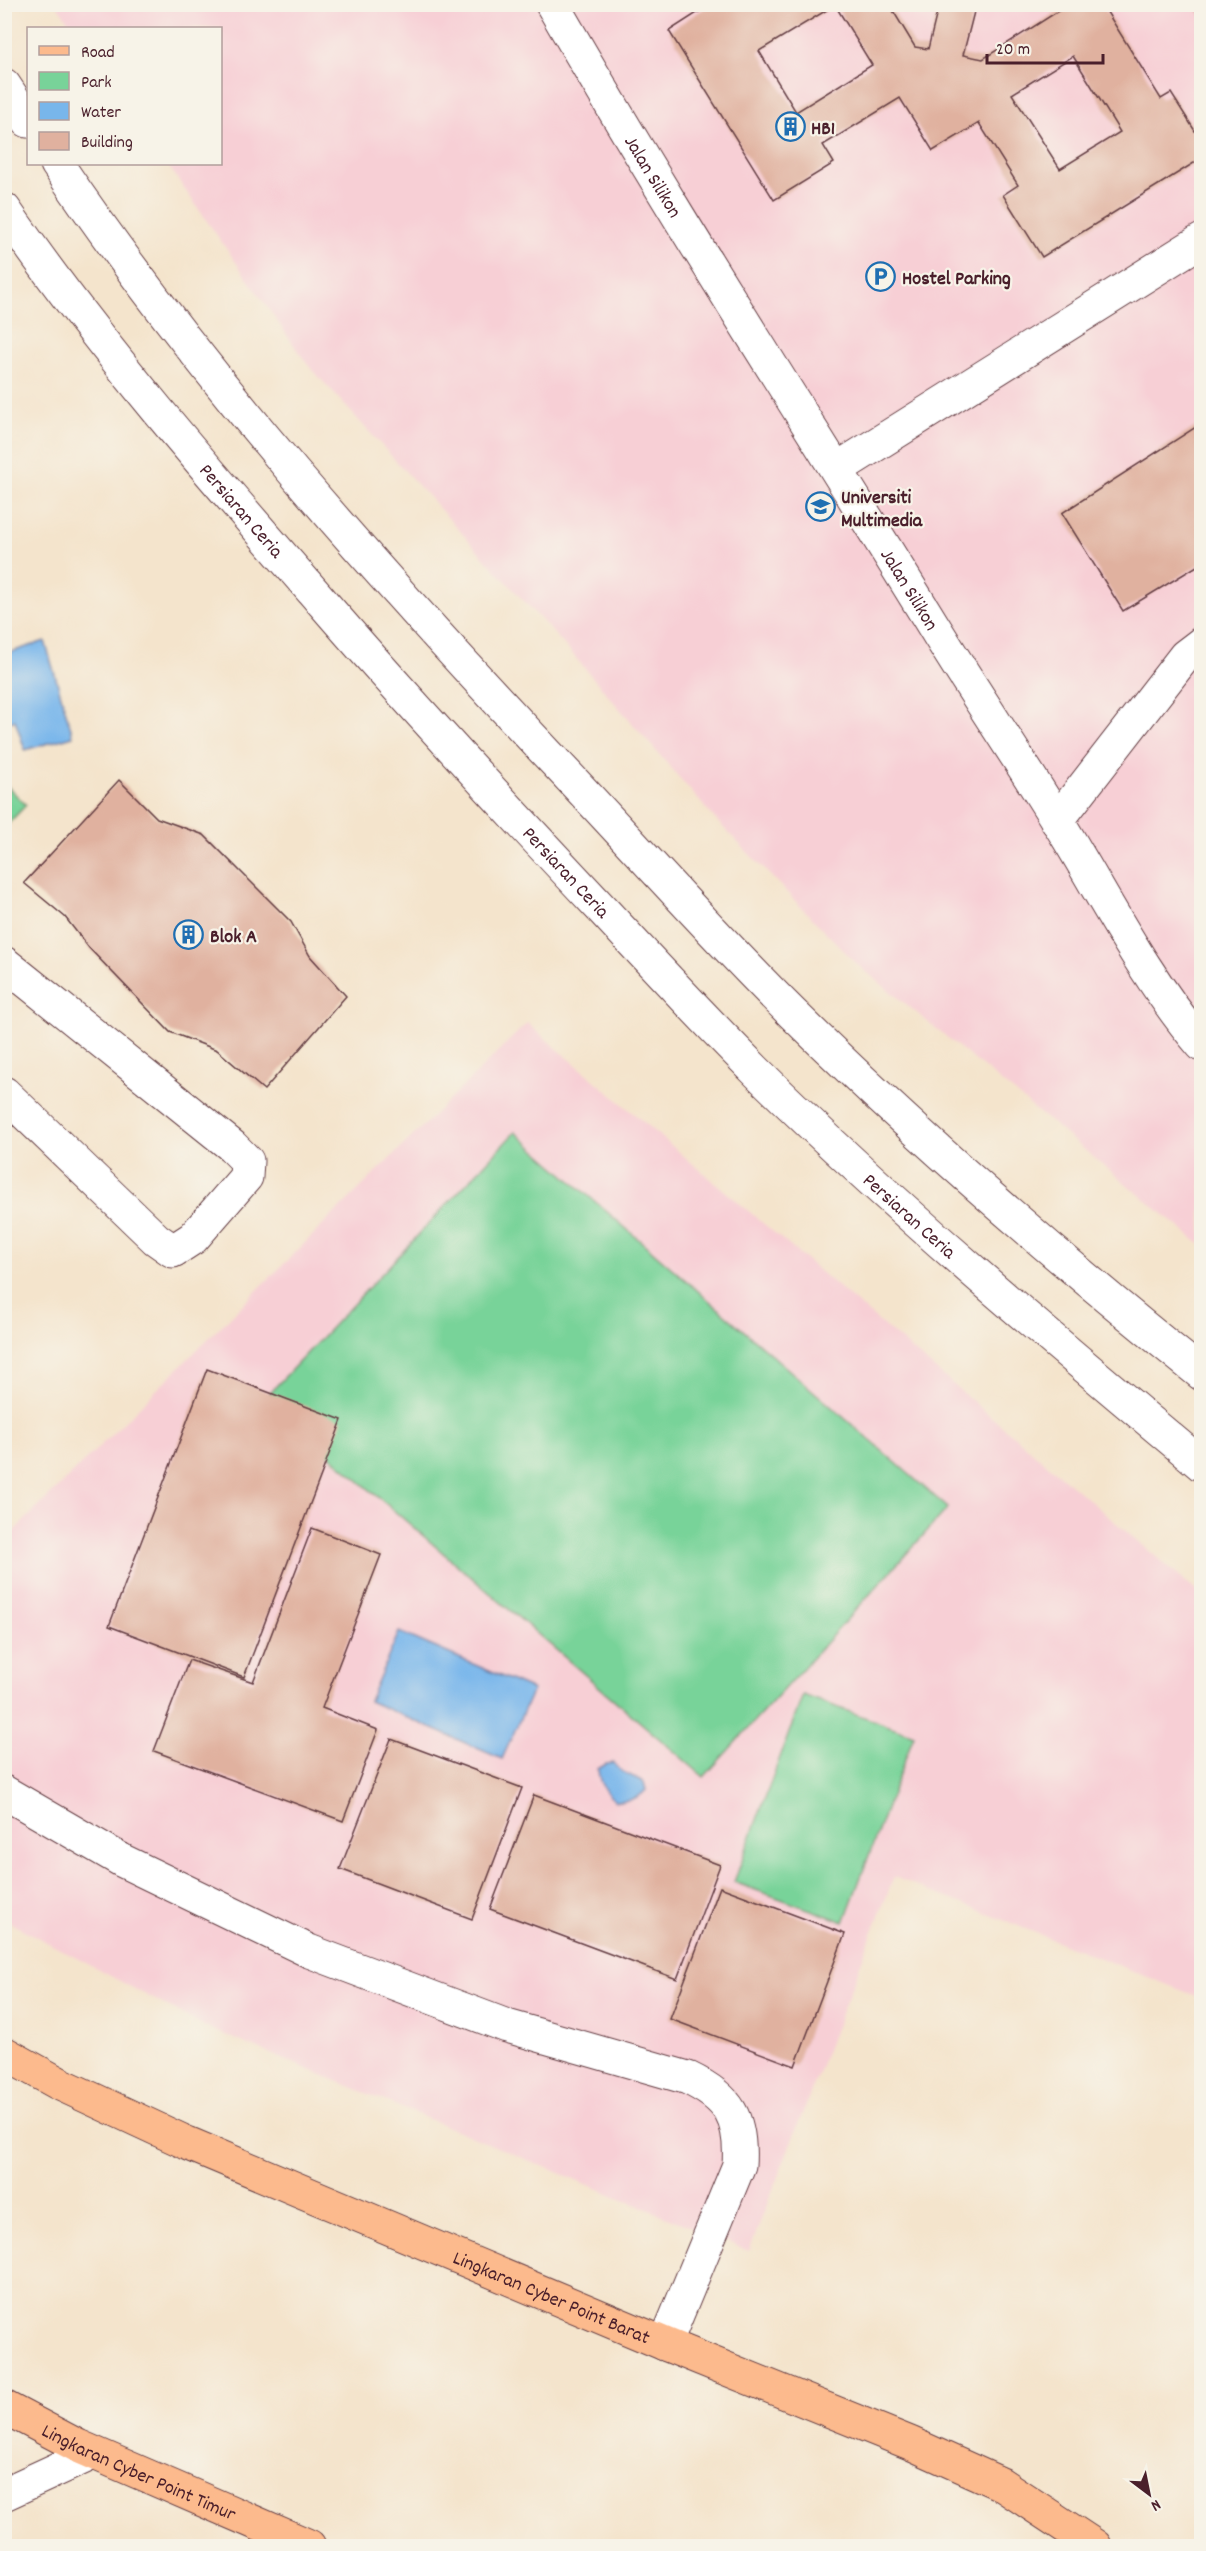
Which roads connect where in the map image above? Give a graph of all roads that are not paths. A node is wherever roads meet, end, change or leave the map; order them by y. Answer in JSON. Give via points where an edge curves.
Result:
{"nodes":[{"id":1,"x":552,"y":4,"type":"edge"},
{"id":2,"x":4,"y":86,"type":"edge"},
{"id":3,"x":27,"y":120,"type":"edge"},
{"id":4,"x":58,"y":165,"type":"edge"},
{"id":5,"x":4,"y":209,"type":"edge"},
{"id":6,"x":4,"y":227,"type":"edge"},
{"id":7,"x":1202,"y":240,"type":"edge"},
{"id":8,"x":41,"y":262,"type":"junction"},
{"id":9,"x":837,"y":469,"type":"junction"},
{"id":10,"x":1202,"y":643,"type":"edge"},
{"id":11,"x":1057,"y":821,"type":"junction"},
{"id":12,"x":4,"y":963,"type":"edge"},
{"id":13,"x":1202,"y":1045,"type":"edge"},
{"id":14,"x":4,"y":1093,"type":"edge"},
{"id":15,"x":1202,"y":1374,"type":"edge"},
{"id":16,"x":1202,"y":1465,"type":"edge"},
{"id":17,"x":4,"y":1792,"type":"edge"},
{"id":18,"x":4,"y":2053,"type":"edge"},
{"id":19,"x":665,"y":2344,"type":"junction"},
{"id":20,"x":4,"y":2407,"type":"edge"},
{"id":21,"x":93,"y":2453,"type":"junction"},
{"id":22,"x":4,"y":2494,"type":"edge"},
{"id":23,"x":309,"y":2547,"type":"edge"},
{"id":24,"x":1095,"y":2547,"type":"edge"}],
"edges":[{"from":1,"to":9,"type":"street","name":"Jalan Silikon","via":[[637,152]]},
{"from":2,"to":3,"type":"street"},
{"from":4,"to":15,"type":"street","via":[[224,391],[468,669],[681,897],[793,1014],[989,1195]]},
{"from":5,"to":8,"type":"street","name":"Persiaran Ceria"},
{"from":6,"to":8,"type":"street"},
{"from":7,"to":9,"type":"street"},
{"from":8,"to":16,"type":"street","name":"Persiaran Ceria","via":[[249,518],[430,727],[756,1071],[1049,1338]]},
{"from":9,"to":11,"type":"street","name":"Jalan Silikon"},
{"from":10,"to":11,"type":"street","via":[[1185,656]]},
{"from":11,"to":13,"type":"street","name":"Jalan Silikon","via":[[1138,955]]},
{"from":12,"to":14,"type":"street","via":[[232,1146],[247,1161],[246,1178],[193,1238],[173,1251]]},
{"from":17,"to":19,"type":"street","via":[[123,1861],[309,1951],[507,2026],[688,2078],[712,2090],[733,2113],[741,2140],[739,2165]]},
{"from":18,"to":19,"type":"main road","name":"Lingkaran Cyber Point Barat","via":[[58,2083],[187,2143]]},
{"from":19,"to":24,"type":"main road","name":"Lingkaran Cyber Point Barat","via":[[1001,2484]]},
{"from":20,"to":21,"type":"main road","name":"Lingkaran Cyber Point Timur"},
{"from":21,"to":22,"type":"street"},
{"from":21,"to":23,"type":"main road","name":"Lingkaran Cyber Point Timur"}]}
